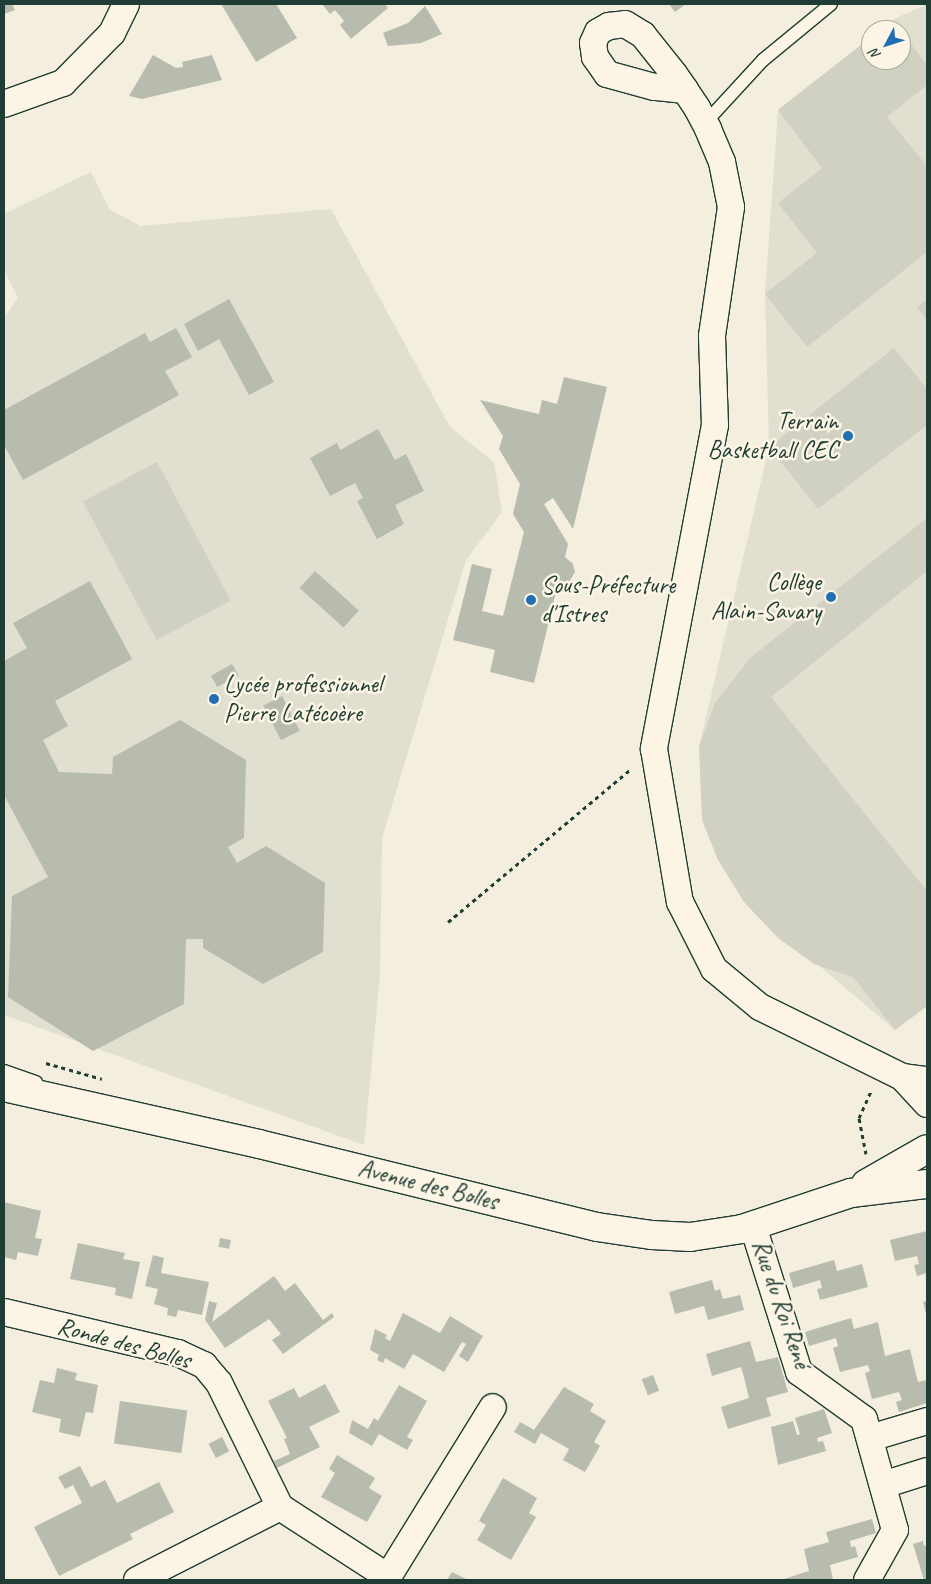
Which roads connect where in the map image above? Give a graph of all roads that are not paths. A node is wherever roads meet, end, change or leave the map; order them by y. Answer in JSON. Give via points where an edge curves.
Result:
{"nodes":[{"id":1,"x":126,"y":4,"type":"edge"},
{"id":2,"x":831,"y":4,"type":"edge"},
{"id":3,"x":685,"y":90,"type":"dead end"},
{"id":4,"x":4,"y":104,"type":"edge"},
{"id":5,"x":705,"y":123,"type":"junction"},
{"id":6,"x":4,"y":1070,"type":"edge"},
{"id":7,"x":915,"y":1079,"type":"edge"},
{"id":8,"x":4,"y":1088,"type":"edge"},
{"id":9,"x":70,"y":1102,"type":"junction"},
{"id":10,"x":927,"y":1104,"type":"edge"},
{"id":11,"x":927,"y":1149,"type":"edge"},
{"id":12,"x":927,"y":1184,"type":"edge"},
{"id":13,"x":851,"y":1194,"type":"junction"},
{"id":14,"x":753,"y":1226,"type":"junction"},
{"id":15,"x":4,"y":1312,"type":"edge"},
{"id":16,"x":493,"y":1407,"type":"dead end"},
{"id":17,"x":927,"y":1421,"type":"edge"},
{"id":18,"x":870,"y":1438,"type":"junction"},
{"id":19,"x":927,"y":1471,"type":"edge"},
{"id":20,"x":883,"y":1485,"type":"junction"},
{"id":21,"x":280,"y":1508,"type":"junction"},
{"id":22,"x":387,"y":1579,"type":"edge"},
{"id":23,"x":137,"y":1580,"type":"edge"},
{"id":24,"x":867,"y":1580,"type":"edge"}],
"edges":[{"from":1,"to":4,"type":"street","via":[[112,33],[63,83]]},
{"from":2,"to":5,"type":"lane","via":[[763,60]]},
{"from":3,"to":5,"type":"street"},
{"from":5,"to":7,"type":"street","via":[[722,162],[731,207],[712,336],[715,425],[654,749],[680,902],[714,969],[760,1007]]},
{"from":6,"to":9,"type":"lane","via":[[46,1086]]},
{"from":7,"to":10,"type":"street"},
{"from":8,"to":9,"type":"main road","name":"Avenue des Bolles"},
{"from":9,"to":14,"type":"main road","name":"Avenue des Bolles","via":[[259,1144],[597,1227],[690,1237]]},
{"from":11,"to":13,"type":"main road","name":"Avenue des Bolles"},
{"from":12,"to":13,"type":"main road","name":"Avenue des Bolles"},
{"from":13,"to":14,"type":"main road","name":"Avenue des Bolles"},
{"from":14,"to":18,"type":"street","name":"Rue du Roi René","via":[[799,1372],[864,1419]]},
{"from":15,"to":21,"type":"street","name":"Ronde des Bolles","via":[[178,1353],[204,1365],[219,1383]]},
{"from":16,"to":22,"type":"street"},
{"from":17,"to":18,"type":"street"},
{"from":18,"to":20,"type":"street","name":"Rue du Roi René"},
{"from":19,"to":20,"type":"street"},
{"from":20,"to":24,"type":"street","name":"Rue du Roi René","via":[[895,1530]]},
{"from":21,"to":22,"type":"street"},
{"from":21,"to":23,"type":"street"}]}
